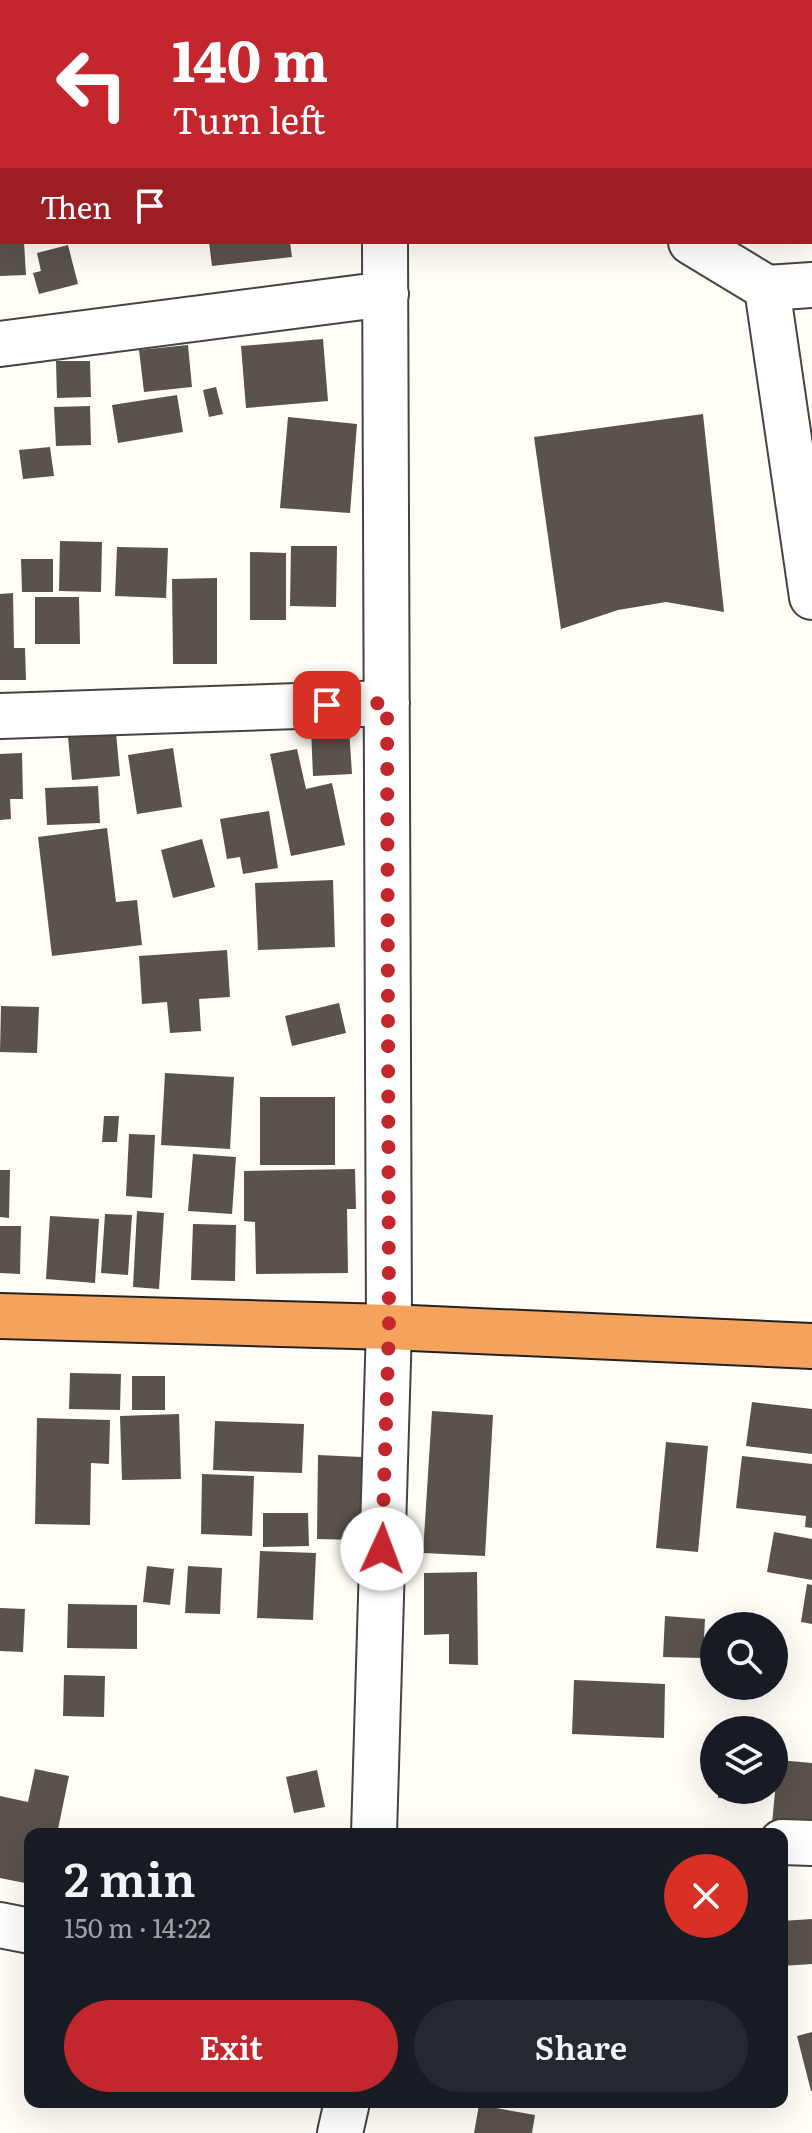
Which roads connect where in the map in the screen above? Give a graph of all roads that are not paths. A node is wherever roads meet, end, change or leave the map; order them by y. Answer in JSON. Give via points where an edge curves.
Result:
{"nodes":[{"id":1,"x":385,"y":244,"type":"edge"},
{"id":2,"x":694,"y":244,"type":"edge"},
{"id":3,"x":812,"y":285,"type":"edge"},
{"id":4,"x":767,"y":288,"type":"junction"},
{"id":5,"x":386,"y":294,"type":"junction"},
{"id":6,"x":0,"y":344,"type":"edge"},
{"id":7,"x":812,"y":597,"type":"edge"},
{"id":8,"x":387,"y":703,"type":"junction"},
{"id":9,"x":0,"y":716,"type":"edge"},
{"id":10,"x":0,"y":1316,"type":"edge"},
{"id":11,"x":389,"y":1327,"type":"junction"},
{"id":12,"x":812,"y":1346,"type":"edge"},
{"id":13,"x":374,"y":1828,"type":"edge"},
{"id":14,"x":788,"y":1842,"type":"edge"},
{"id":15,"x":812,"y":1843,"type":"edge"},
{"id":16,"x":0,"y":1925,"type":"edge"},
{"id":17,"x":24,"y":1930,"type":"edge"},
{"id":18,"x":346,"y":2108,"type":"edge"},
{"id":19,"x":340,"y":2133,"type":"edge"}],
"edges":[{"from":1,"to":5,"type":"street"},
{"from":2,"to":4,"type":"street"},
{"from":3,"to":4,"type":"street"},
{"from":4,"to":7,"type":"street"},
{"from":5,"to":6,"type":"street"},
{"from":5,"to":8,"type":"street"},
{"from":8,"to":9,"type":"street"},
{"from":8,"to":11,"type":"street"},
{"from":10,"to":11,"type":"highway"},
{"from":11,"to":12,"type":"highway"},
{"from":11,"to":13,"type":"street"},
{"from":14,"to":15,"type":"street"},
{"from":16,"to":17,"type":"street"},
{"from":18,"to":19,"type":"street"}]}
